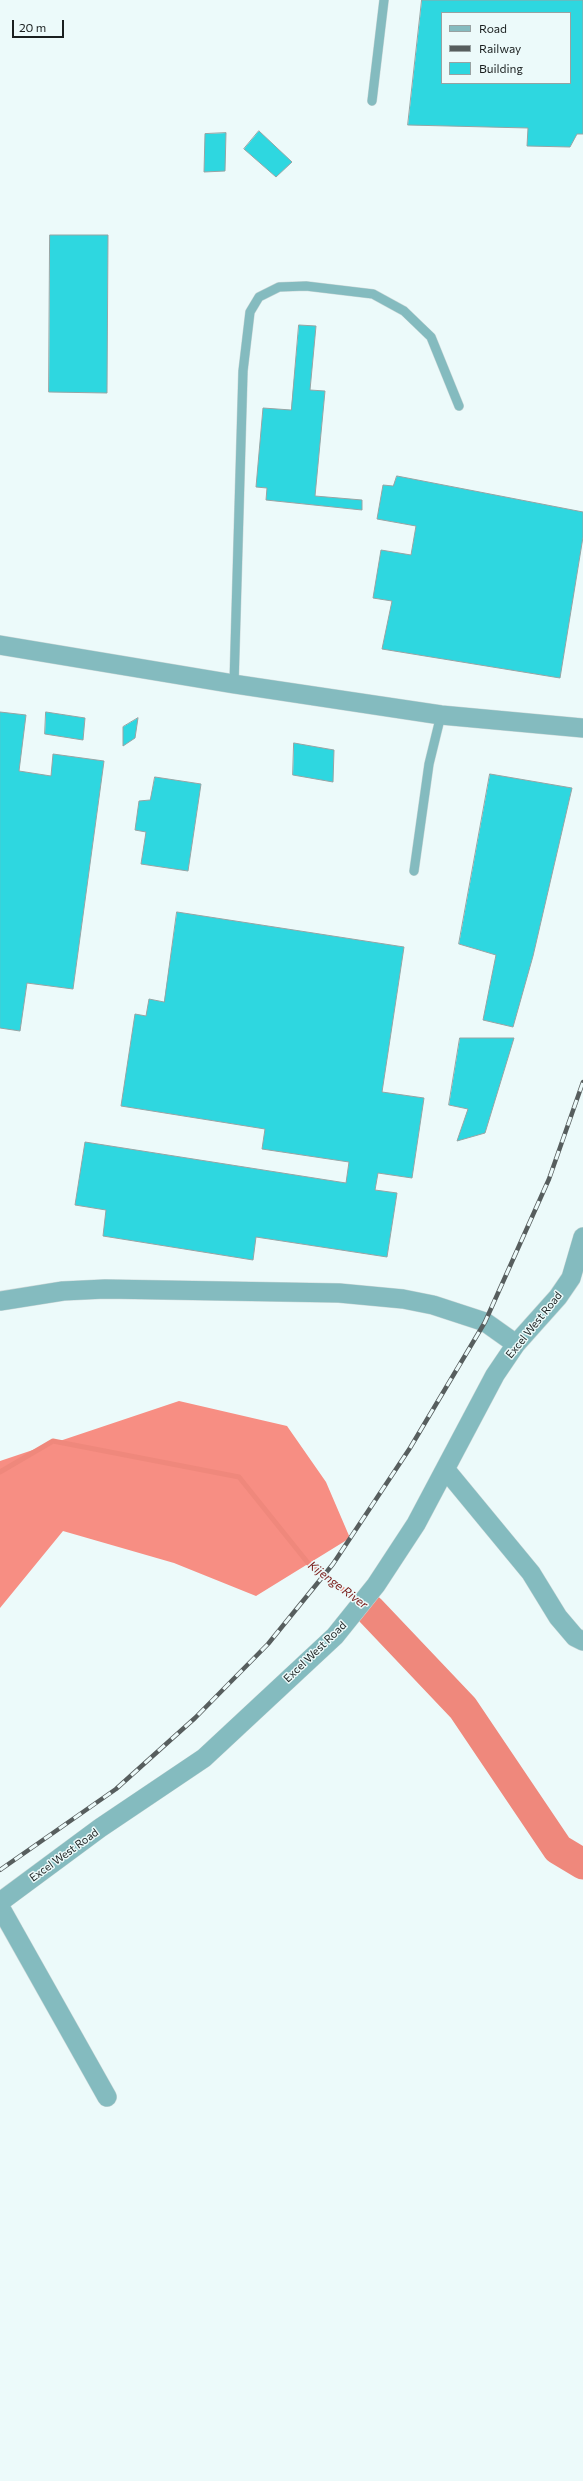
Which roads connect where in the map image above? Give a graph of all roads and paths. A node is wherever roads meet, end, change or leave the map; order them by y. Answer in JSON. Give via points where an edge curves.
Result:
{"nodes":[{"id":1,"x":384,"y":0,"type":"edge"},
{"id":2,"x":372,"y":101,"type":"dead end"},
{"id":3,"x":459,"y":406,"type":"dead end"},
{"id":4,"x":0,"y":645,"type":"edge"},
{"id":5,"x":234,"y":684,"type":"junction"},
{"id":6,"x":441,"y":715,"type":"junction"},
{"id":7,"x":583,"y":728,"type":"edge"},
{"id":8,"x":414,"y":871,"type":"dead end"},
{"id":9,"x":583,"y":1237,"type":"edge"},
{"id":10,"x":580,"y":1259,"type":"edge"},
{"id":11,"x":0,"y":1301,"type":"edge"},
{"id":12,"x":516,"y":1344,"type":"junction"},
{"id":13,"x":446,"y":1470,"type":"junction"},
{"id":14,"x":583,"y":1643,"type":"edge"},
{"id":15,"x":0,"y":1902,"type":"edge"},
{"id":16,"x":0,"y":1906,"type":"edge"},
{"id":17,"x":107,"y":2097,"type":"dead end"}],
"edges":[{"from":1,"to":2,"type":"lane"},
{"from":3,"to":5,"type":"lane","via":[[431,337],[404,311],[373,294],[306,286],[279,287],[259,297],[250,312],[243,371]]},
{"from":4,"to":5,"type":"street"},
{"from":5,"to":6,"type":"street"},
{"from":6,"to":7,"type":"street"},
{"from":6,"to":8,"type":"lane","via":[[429,764]]},
{"from":9,"to":10,"type":"street","name":"Excel West Road"},
{"from":10,"to":12,"type":"street","name":"Excel West Road","via":[[558,1297]]},
{"from":11,"to":12,"type":"street","via":[[63,1291],[105,1289],[339,1293],[403,1299],[433,1305],[485,1322]]},
{"from":12,"to":13,"type":"street","name":"Excel West Road","via":[[495,1375]]},
{"from":13,"to":14,"type":"street","via":[[531,1573],[558,1617]]},
{"from":13,"to":15,"type":"street","name":"Excel West Road","via":[[416,1524],[376,1584],[335,1636],[204,1758],[100,1828]]},
{"from":16,"to":17,"type":"street"}]}
